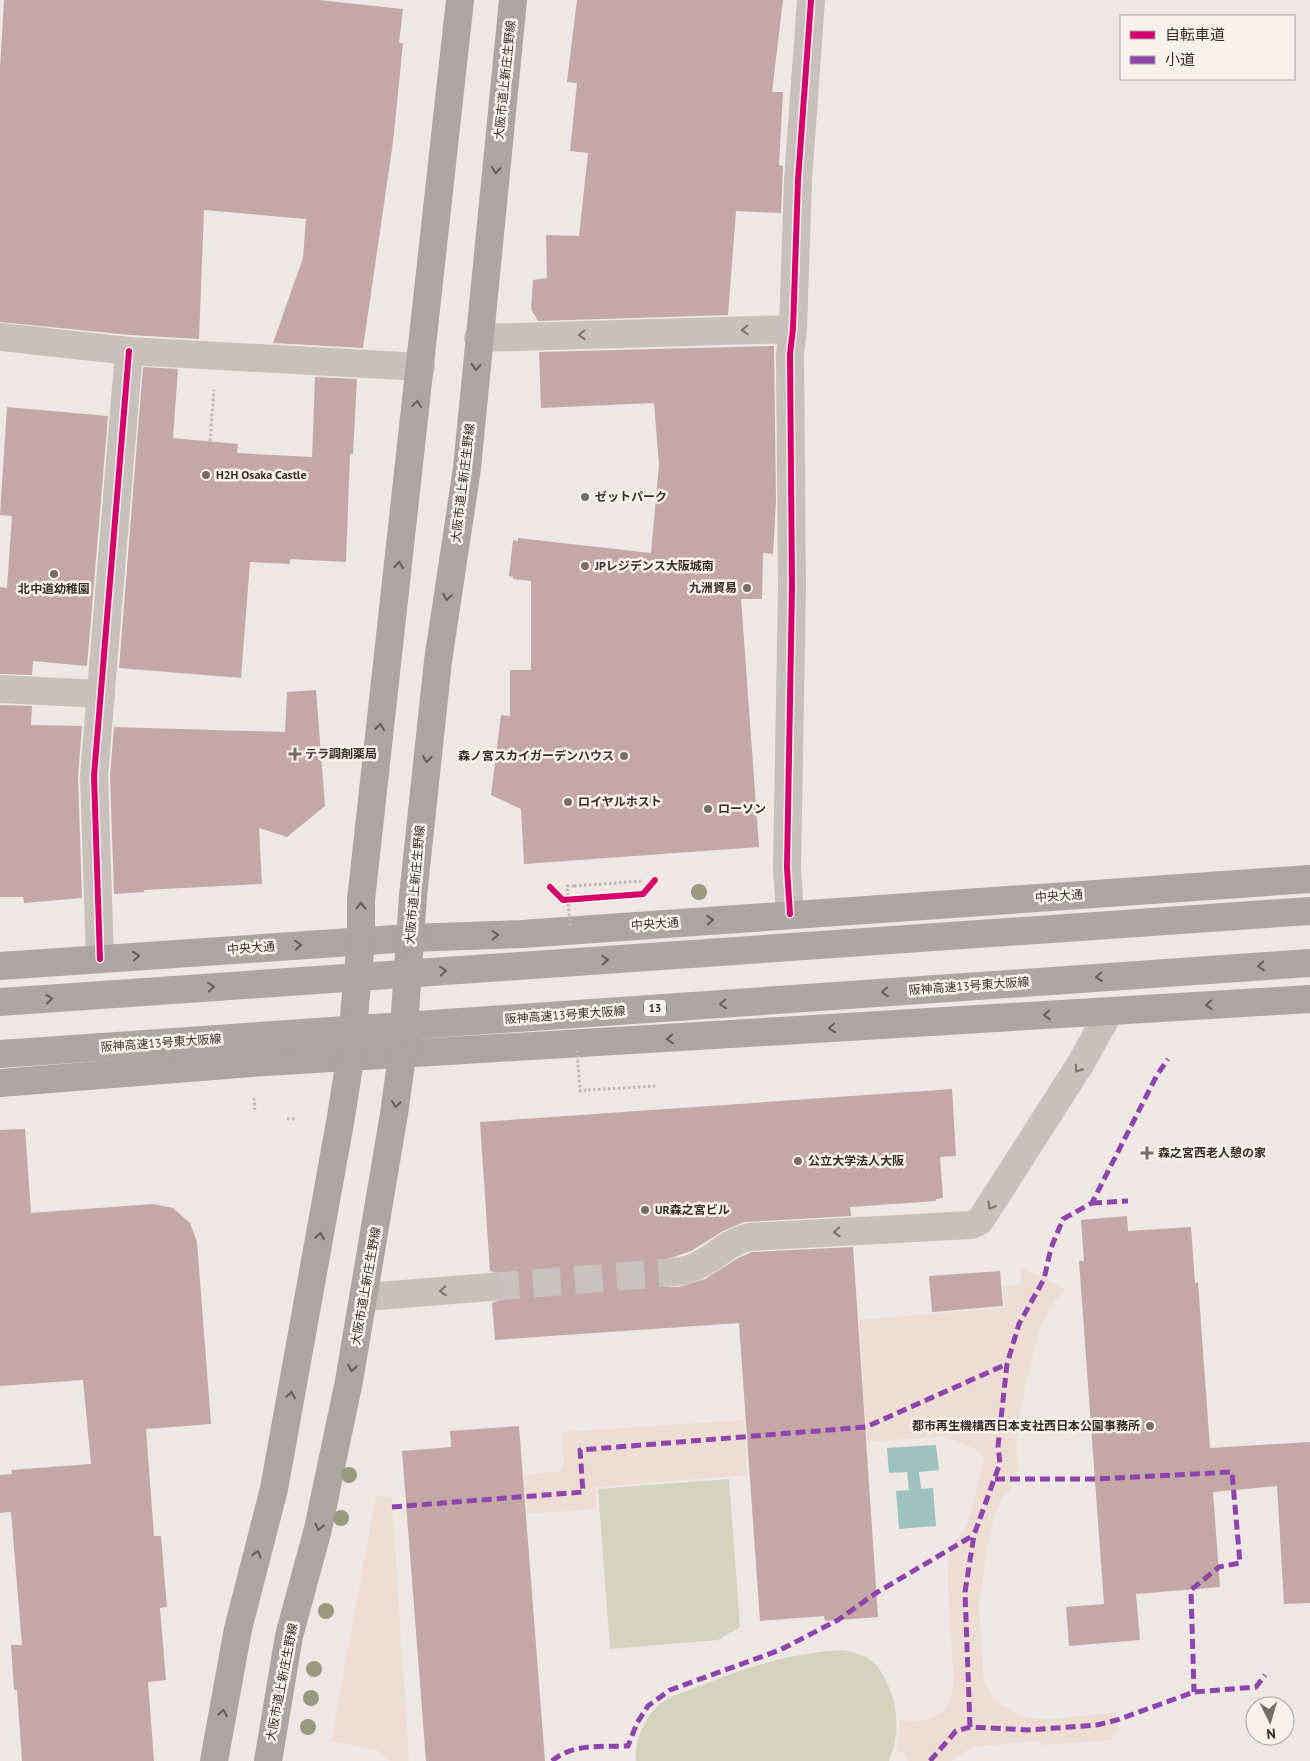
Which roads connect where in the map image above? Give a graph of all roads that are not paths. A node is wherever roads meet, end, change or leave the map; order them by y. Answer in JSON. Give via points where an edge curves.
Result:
{"nodes":[{"id":1,"x":460,"y":0,"type":"edge"},
{"id":2,"x":513,"y":0,"type":"edge"},
{"id":3,"x":811,"y":0,"type":"edge"},
{"id":4,"x":793,"y":329,"type":"junction"},
{"id":5,"x":0,"y":337,"type":"edge"},
{"id":6,"x":478,"y":338,"type":"junction"},
{"id":7,"x":129,"y":352,"type":"junction"},
{"id":8,"x":421,"y":367,"type":"junction"},
{"id":9,"x":0,"y":689,"type":"edge"},
{"id":10,"x":101,"y":694,"type":"junction"},
{"id":11,"x":1310,"y":879,"type":"edge"},
{"id":12,"x":1310,"y":911,"type":"edge"},
{"id":13,"x":790,"y":914,"type":"junction"},
{"id":14,"x":410,"y":938,"type":"junction"},
{"id":15,"x":361,"y":941,"type":"junction"},
{"id":16,"x":100,"y":958,"type":"junction"},
{"id":17,"x":1310,"y":963,"type":"edge"},
{"id":18,"x":0,"y":966,"type":"edge"},
{"id":19,"x":1310,"y":999,"type":"edge"},
{"id":20,"x":0,"y":1002,"type":"edge"},
{"id":21,"x":1110,"y":1011,"type":"junction"},
{"id":22,"x":0,"y":1054,"type":"edge"},
{"id":23,"x":402,"y":1056,"type":"junction"},
{"id":24,"x":350,"y":1059,"type":"junction"},
{"id":25,"x":0,"y":1084,"type":"edge"},
{"id":26,"x":675,"y":1272,"type":"tunnel mouth"},
{"id":27,"x":491,"y":1287,"type":"tunnel mouth"},
{"id":28,"x":365,"y":1297,"type":"junction"},
{"id":29,"x":214,"y":1761,"type":"edge"},
{"id":30,"x":268,"y":1761,"type":"edge"}],
"edges":[{"from":1,"to":8,"type":"main road"},
{"from":2,"to":6,"type":"main road","name":"大阪市道上新庄生野線","one_way":true},
{"from":3,"to":4,"type":"street","via":[[798,180]]},
{"from":4,"to":6,"type":"street","one_way":true},
{"from":4,"to":13,"type":"street","via":[[790,354],[792,587],[787,868]]},
{"from":5,"to":7,"type":"street"},
{"from":6,"to":14,"type":"main road","name":"大阪市道上新庄生野線","one_way":true,"via":[[467,468],[438,661]]},
{"from":7,"to":8,"type":"street"},
{"from":7,"to":10,"type":"street"},
{"from":15,"to":8,"type":"main road","one_way":true,"via":[[362,890]]},
{"from":9,"to":10,"type":"street"},
{"from":10,"to":16,"type":"street","via":[[94,776]]},
{"from":11,"to":13,"type":"main road","name":"中央大通"},
{"from":20,"to":12,"type":"highway","one_way":true,"bridge":true},
{"from":14,"to":13,"type":"main road","name":"中央大通","one_way":true,"via":[[522,934]]},
{"from":14,"to":15,"type":"main road","name":"中央大通"},
{"from":14,"to":23,"type":"main road","name":"大阪市道上新庄生野線"},
{"from":16,"to":15,"type":"main road","name":"中央大通","one_way":true},
{"from":15,"to":24,"type":"main road"},
{"from":16,"to":18,"type":"main road","name":"中央大通"},
{"from":17,"to":22,"type":"highway","name":"阪神高速13号東大阪線","number":"13","one_way":true,"bridge":true},
{"from":19,"to":21,"type":"main road","one_way":true},
{"from":21,"to":23,"type":"main road","one_way":true},
{"from":21,"to":26,"type":"street","one_way":true,"via":[[1082,1063],[980,1221],[972,1225],[749,1237],[733,1242],[704,1264]]},
{"from":23,"to":24,"type":"main road"},
{"from":23,"to":28,"type":"main road","name":"大阪市道上新庄生野線","one_way":true},
{"from":24,"to":25,"type":"main road","via":[[250,1063]]},
{"from":29,"to":24,"type":"main road","one_way":true,"via":[[238,1628],[274,1489]]},
{"from":27,"to":28,"type":"street","one_way":true},
{"from":28,"to":30,"type":"main road","name":"大阪市道上新庄生野線","one_way":true,"via":[[318,1529],[289,1636]]}]}
